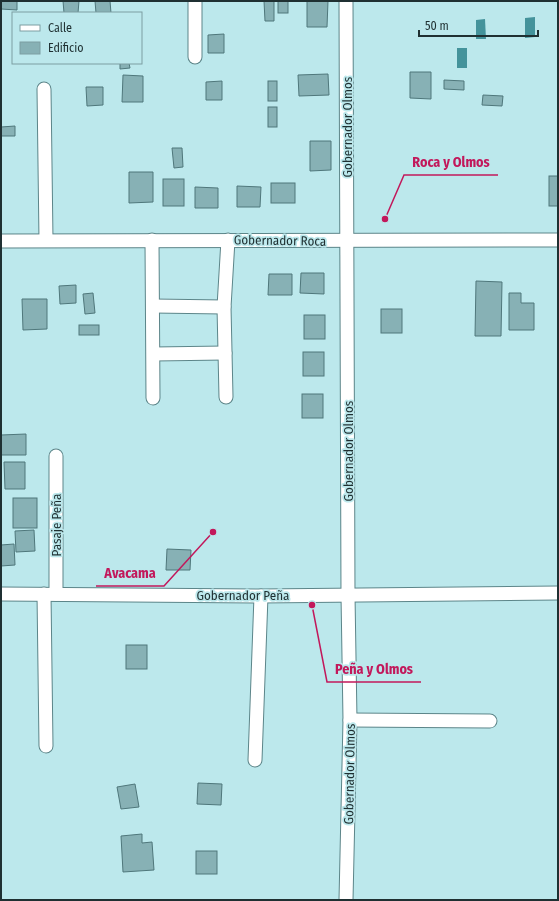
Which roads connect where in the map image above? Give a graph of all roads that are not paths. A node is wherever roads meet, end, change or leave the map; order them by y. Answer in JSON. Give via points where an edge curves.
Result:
{"nodes":[{"id":1,"x":195,"y":1,"type":"edge"},
{"id":2,"x":346,"y":1,"type":"edge"},
{"id":3,"x":195,"y":57,"type":"dead end"},
{"id":4,"x":44,"y":89,"type":"dead end"},
{"id":5,"x":46,"y":240,"type":"junction"},
{"id":6,"x":152,"y":240,"type":"junction"},
{"id":7,"x":228,"y":240,"type":"junction"},
{"id":8,"x":558,"y":240,"type":"edge"},
{"id":9,"x":1,"y":241,"type":"edge"},
{"id":10,"x":347,"y":241,"type":"junction"},
{"id":11,"x":153,"y":306,"type":"junction"},
{"id":12,"x":224,"y":307,"type":"junction"},
{"id":13,"x":225,"y":353,"type":"junction"},
{"id":14,"x":154,"y":354,"type":"junction"},
{"id":15,"x":226,"y":397,"type":"dead end"},
{"id":16,"x":153,"y":398,"type":"dead end"},
{"id":17,"x":56,"y":456,"type":"dead end"},
{"id":18,"x":558,"y":593,"type":"edge"},
{"id":19,"x":1,"y":594,"type":"edge"},
{"id":20,"x":50,"y":594,"type":"junction"},
{"id":21,"x":261,"y":596,"type":"junction"},
{"id":22,"x":348,"y":596,"type":"junction"},
{"id":23,"x":350,"y":720,"type":"junction"},
{"id":24,"x":490,"y":721,"type":"dead end"},
{"id":25,"x":46,"y":746,"type":"dead end"},
{"id":26,"x":255,"y":760,"type":"dead end"},
{"id":27,"x":346,"y":900,"type":"edge"}],
"edges":[{"from":1,"to":3,"type":"street"},
{"from":2,"to":10,"type":"street","name":"Gobernador Olmos"},
{"from":4,"to":5,"type":"street"},
{"from":5,"to":6,"type":"street","name":"Gobernador Roca"},
{"from":5,"to":9,"type":"street","name":"Gobernador Roca"},
{"from":6,"to":7,"type":"street","name":"Gobernador Roca"},
{"from":6,"to":11,"type":"street"},
{"from":7,"to":10,"type":"street","name":"Gobernador Roca"},
{"from":7,"to":12,"type":"street"},
{"from":8,"to":10,"type":"street","name":"Gobernador Roca"},
{"from":10,"to":22,"type":"street","name":"Gobernador Olmos"},
{"from":11,"to":12,"type":"street"},
{"from":11,"to":14,"type":"street"},
{"from":12,"to":13,"type":"street"},
{"from":13,"to":14,"type":"street"},
{"from":13,"to":15,"type":"street"},
{"from":14,"to":16,"type":"street"},
{"from":17,"to":20,"type":"street","name":"Pasaje Peña"},
{"from":18,"to":22,"type":"street","name":"Gobernador Peña"},
{"from":19,"to":20,"type":"street","name":"Gobernador Peña"},
{"from":20,"to":21,"type":"street","name":"Gobernador Peña"},
{"from":20,"to":25,"type":"street","name":"Pasaje Peña"},
{"from":21,"to":22,"type":"street","name":"Gobernador Peña"},
{"from":21,"to":26,"type":"street"},
{"from":22,"to":23,"type":"street","name":"Gobernador Olmos"},
{"from":23,"to":24,"type":"street"},
{"from":23,"to":27,"type":"street","name":"Gobernador Olmos"}]}
